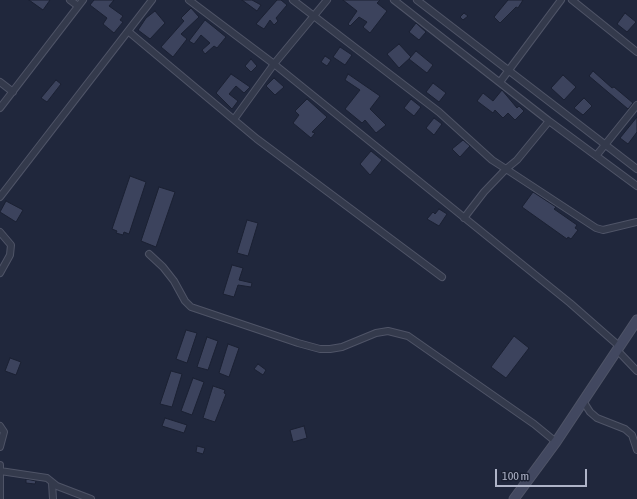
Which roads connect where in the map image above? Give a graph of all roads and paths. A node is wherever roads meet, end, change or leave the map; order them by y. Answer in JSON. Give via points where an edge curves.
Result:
{"nodes":[{"id":1,"x":70,"y":0,"type":"edge"},
{"id":2,"x":83,"y":0,"type":"edge"},
{"id":3,"x":152,"y":0,"type":"edge"},
{"id":4,"x":189,"y":0,"type":"edge"},
{"id":5,"x":293,"y":0,"type":"edge"},
{"id":6,"x":327,"y":0,"type":"edge"},
{"id":7,"x":394,"y":0,"type":"edge"},
{"id":8,"x":417,"y":0,"type":"edge"},
{"id":9,"x":561,"y":0,"type":"edge"},
{"id":10,"x":572,"y":0,"type":"edge"},
{"id":11,"x":78,"y":6,"type":"junction"},
{"id":12,"x":313,"y":16,"type":"junction"},
{"id":13,"x":129,"y":32,"type":"junction"},
{"id":14,"x":637,"y":52,"type":"edge"},
{"id":15,"x":274,"y":64,"type":"junction"},
{"id":16,"x":510,"y":71,"type":"junction"},
{"id":17,"x":0,"y":82,"type":"edge"},
{"id":18,"x":500,"y":82,"type":"junction"},
{"id":19,"x":13,"y":92,"type":"junction"},
{"id":20,"x":637,"y":105,"type":"edge"},
{"id":21,"x":0,"y":108,"type":"edge"},
{"id":22,"x":235,"y":118,"type":"junction"},
{"id":23,"x":549,"y":121,"type":"junction"},
{"id":24,"x":605,"y":144,"type":"junction"},
{"id":25,"x":596,"y":156,"type":"junction"},
{"id":26,"x":506,"y":169,"type":"junction"},
{"id":27,"x":637,"y":169,"type":"edge"},
{"id":28,"x":637,"y":186,"type":"edge"},
{"id":29,"x":0,"y":197,"type":"edge"},
{"id":30,"x":464,"y":218,"type":"junction"},
{"id":31,"x":637,"y":222,"type":"edge"},
{"id":32,"x":0,"y":232,"type":"edge"},
{"id":33,"x":149,"y":254,"type":"dead end"},
{"id":34,"x":0,"y":273,"type":"edge"},
{"id":35,"x":442,"y":278,"type":"dead end"},
{"id":36,"x":637,"y":320,"type":"edge"},
{"id":37,"x":618,"y":348,"type":"junction"},
{"id":38,"x":637,"y":371,"type":"edge"},
{"id":39,"x":583,"y":401,"type":"junction"},
{"id":40,"x":0,"y":426,"type":"edge"},
{"id":41,"x":556,"y":442,"type":"junction"},
{"id":42,"x":0,"y":447,"type":"edge"},
{"id":43,"x":637,"y":450,"type":"edge"},
{"id":44,"x":0,"y":465,"type":"edge"},
{"id":45,"x":0,"y":471,"type":"edge"},
{"id":46,"x":52,"y":482,"type":"junction"},
{"id":47,"x":0,"y":483,"type":"edge"},
{"id":48,"x":0,"y":499,"type":"edge"},
{"id":49,"x":52,"y":499,"type":"edge"},
{"id":50,"x":91,"y":499,"type":"edge"},
{"id":51,"x":514,"y":499,"type":"edge"}],
"edges":[{"from":1,"to":11,"type":"street"},
{"from":2,"to":11,"type":"street"},
{"from":3,"to":13,"type":"street"},
{"from":4,"to":15,"type":"street"},
{"from":5,"to":12,"type":"street"},
{"from":6,"to":12,"type":"street"},
{"from":7,"to":18,"type":"street"},
{"from":8,"to":16,"type":"street"},
{"from":9,"to":16,"type":"street"},
{"from":10,"to":14,"type":"street"},
{"from":11,"to":19,"type":"street"},
{"from":12,"to":15,"type":"street"},
{"from":12,"to":26,"type":"street","via":[[439,112],[492,160]]},
{"from":13,"to":22,"type":"street","via":[[211,102]]},
{"from":13,"to":29,"type":"street"},
{"from":15,"to":22,"type":"street"},
{"from":15,"to":30,"type":"street"},
{"from":16,"to":18,"type":"street"},
{"from":16,"to":24,"type":"street"},
{"from":17,"to":19,"type":"street"},
{"from":18,"to":23,"type":"street"},
{"from":19,"to":21,"type":"street"},
{"from":20,"to":24,"type":"street"},
{"from":22,"to":35,"type":"street","via":[[257,139]]},
{"from":23,"to":25,"type":"street"},
{"from":23,"to":26,"type":"street","via":[[517,160]]},
{"from":24,"to":25,"type":"street"},
{"from":24,"to":27,"type":"street"},
{"from":25,"to":28,"type":"street"},
{"from":26,"to":30,"type":"street"},
{"from":26,"to":31,"type":"street","via":[[596,228],[603,230]]},
{"from":30,"to":37,"type":"street","via":[[570,303]]},
{"from":32,"to":34,"type":"street","via":[[11,245],[10,255]]},
{"from":33,"to":41,"type":"street","via":[[167,272],[191,307],[298,343],[330,349],[342,347],[376,333],[388,331],[408,336]]},
{"from":36,"to":37,"type":"street"},
{"from":37,"to":38,"type":"street"},
{"from":37,"to":39,"type":"street"},
{"from":39,"to":41,"type":"street"},
{"from":39,"to":43,"type":"street","via":[[596,418],[625,429],[632,435]]},
{"from":40,"to":42,"type":"street","via":[[4,432]]},
{"from":41,"to":51,"type":"street"},
{"from":44,"to":45,"type":"street"},
{"from":45,"to":46,"type":"street","via":[[47,478]]},
{"from":45,"to":47,"type":"street"},
{"from":46,"to":49,"type":"street"},
{"from":46,"to":50,"type":"street"},
{"from":47,"to":48,"type":"street"}]}
